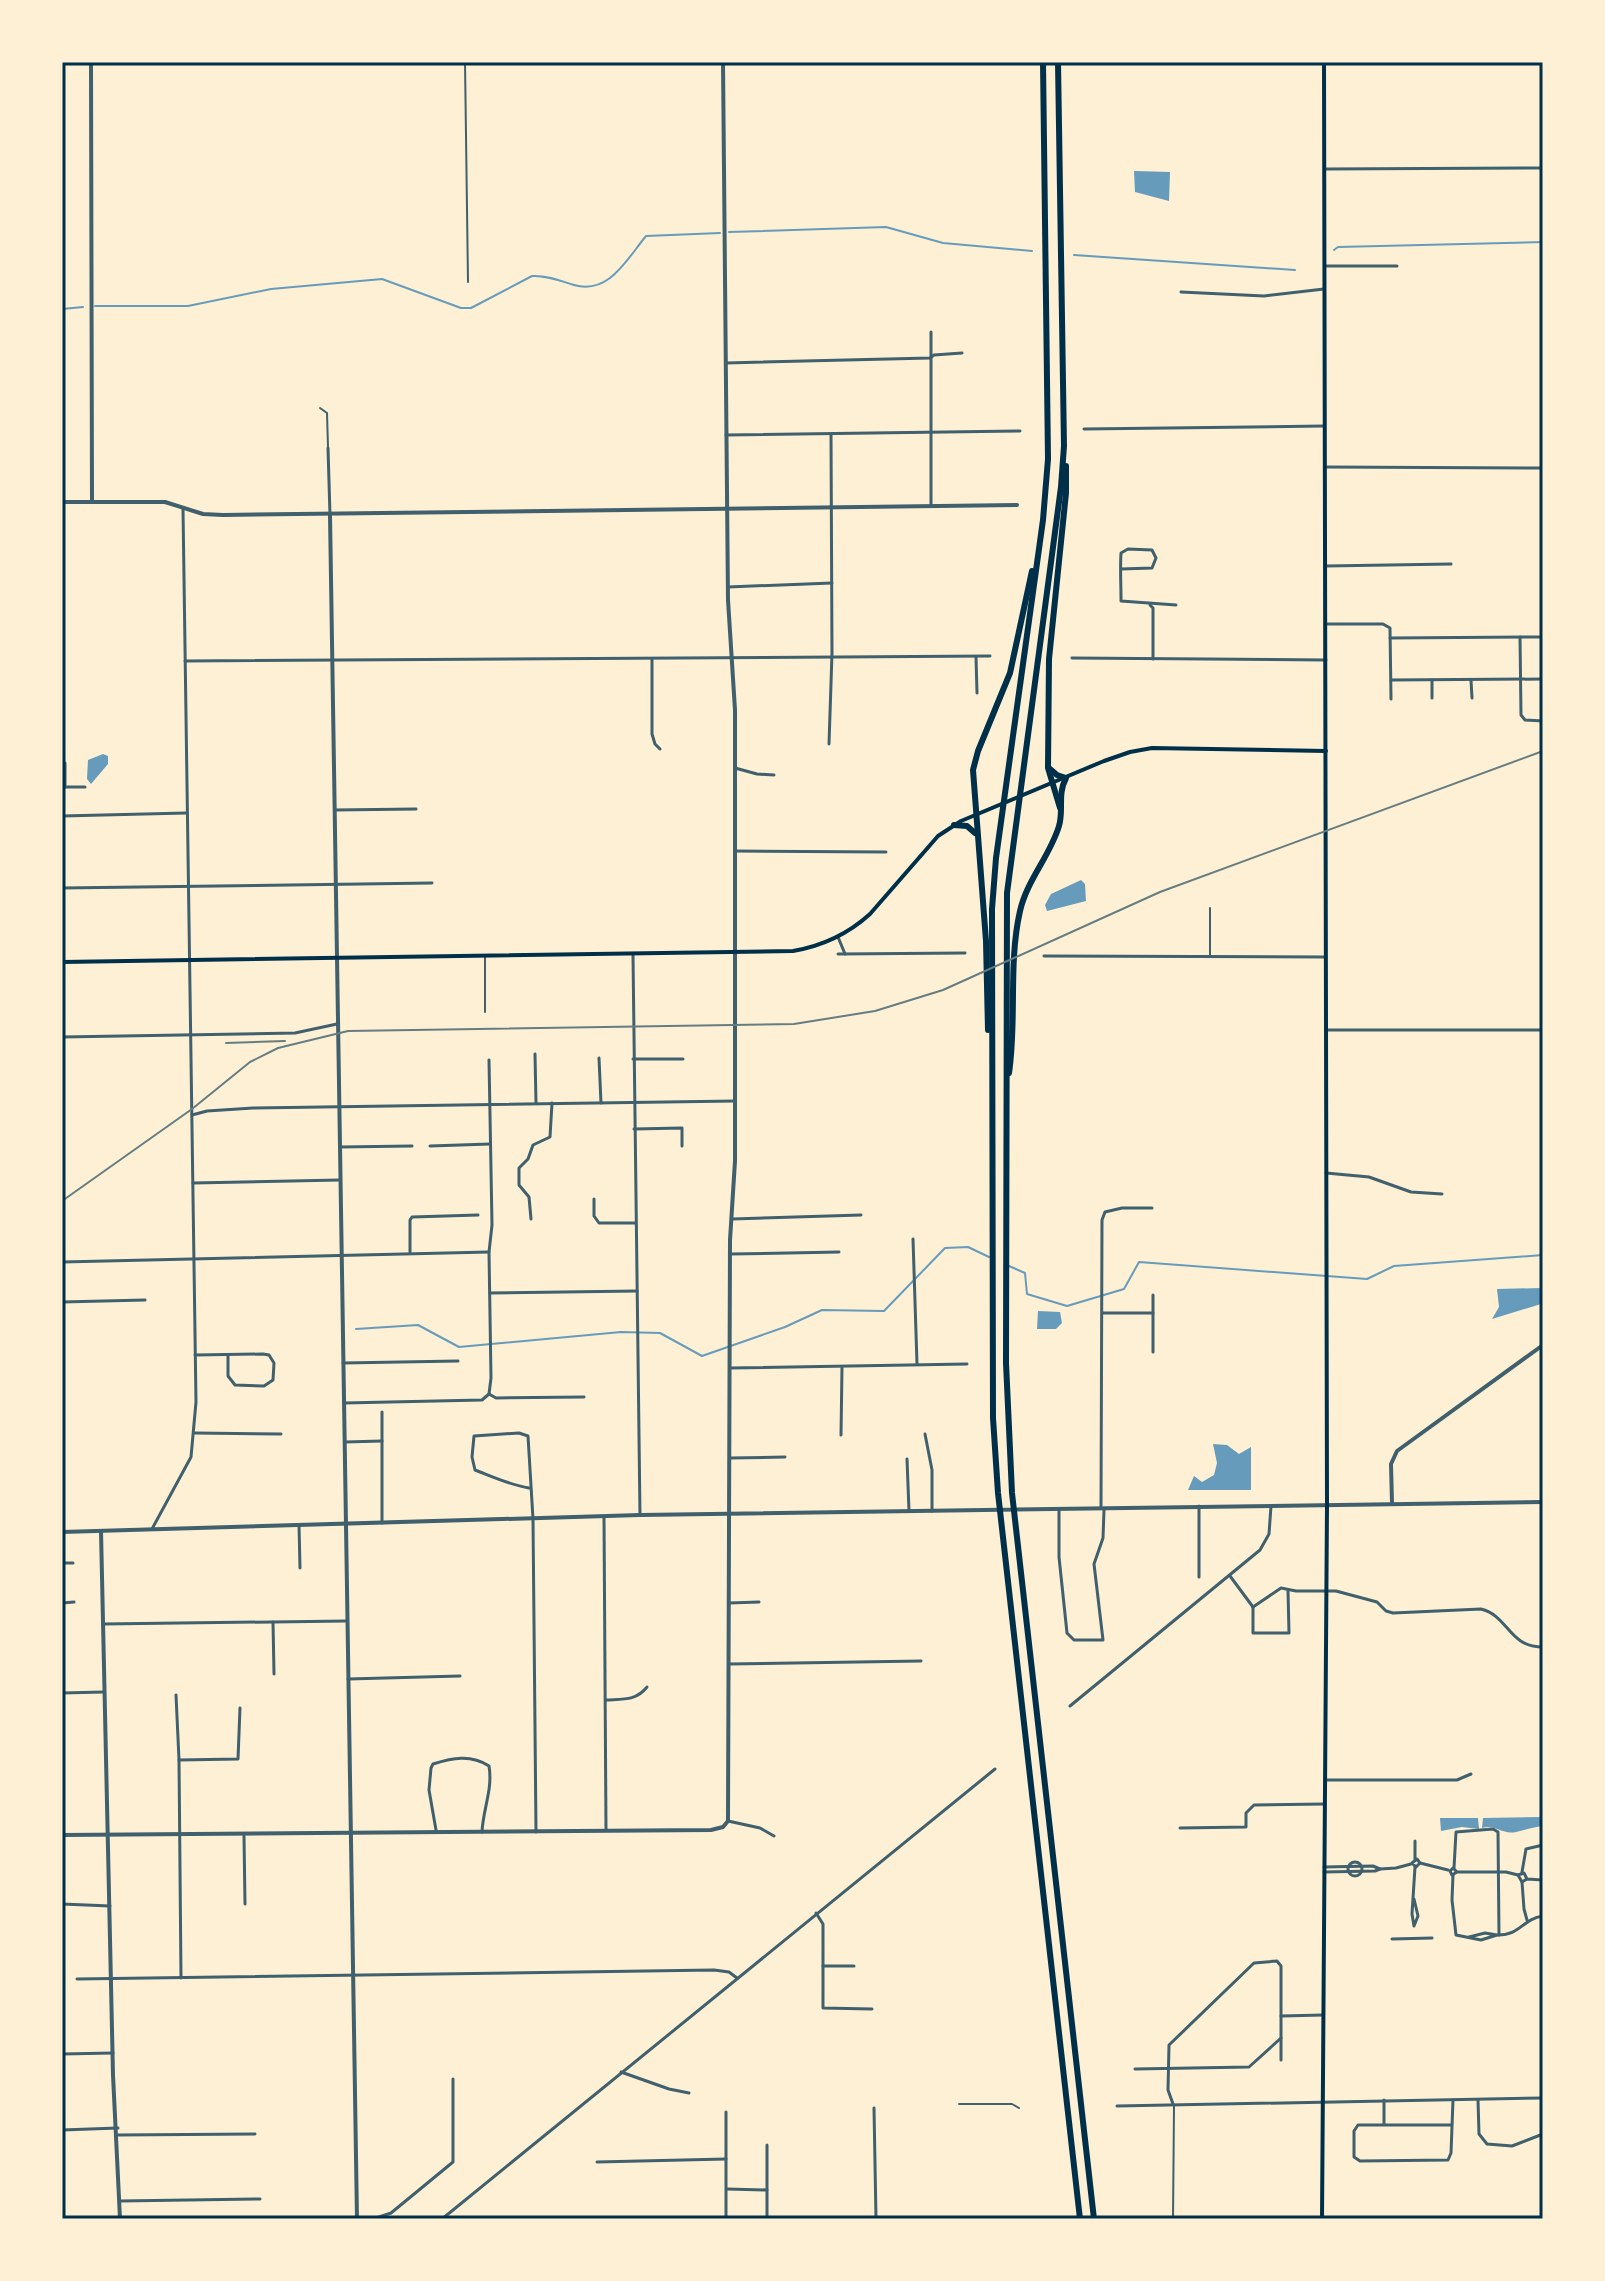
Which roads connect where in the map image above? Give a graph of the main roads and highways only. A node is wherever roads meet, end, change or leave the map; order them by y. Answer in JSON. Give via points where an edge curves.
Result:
{"nodes":[{"id":1,"x":1043,"y":62,"type":"edge"},
{"id":2,"x":1058,"y":62,"type":"edge"},
{"id":3,"x":1324,"y":62,"type":"edge"},
{"id":4,"x":1064,"y":446,"type":"junction"},
{"id":5,"x":1043,"y":520,"type":"junction"},
{"id":6,"x":1326,"y":751,"type":"junction"},
{"id":7,"x":1048,"y":755,"type":"junction"},
{"id":8,"x":1066,"y":778,"type":"junction"},
{"id":9,"x":1051,"y":784,"type":"junction"},
{"id":10,"x":1060,"y":808,"type":"junction"},
{"id":11,"x":975,"y":813,"type":"junction"},
{"id":12,"x":954,"y":825,"type":"junction"},
{"id":13,"x":978,"y":843,"type":"junction"},
{"id":14,"x":62,"y":962,"type":"edge"},
{"id":15,"x":992,"y":1096,"type":"junction"},
{"id":16,"x":1006,"y":1096,"type":"junction"},
{"id":17,"x":1080,"y":2216,"type":"edge"},
{"id":18,"x":1095,"y":2219,"type":"edge"},
{"id":19,"x":1322,"y":2219,"type":"edge"}],
"edges":[{"from":1,"to":5,"type":"highway","via":[[1048,433]]},
{"from":2,"to":4,"type":"highway"},
{"from":3,"to":6,"type":"main road"},
{"from":4,"to":7,"type":"highway","via":[[1066,493],[1050,628]]},
{"from":4,"to":16,"type":"highway","via":[[1009,870]]},
{"from":5,"to":11,"type":"highway","via":[[1010,673],[976,757]]},
{"from":5,"to":15,"type":"highway","via":[[996,858]]},
{"from":6,"to":8,"type":"main road","via":[[1152,748]]},
{"from":6,"to":19,"type":"main road"},
{"from":7,"to":8,"type":"highway","via":[[1051,771]]},
{"from":7,"to":9,"type":"highway"},
{"from":8,"to":9,"type":"main road"},
{"from":8,"to":10,"type":"highway"},
{"from":9,"to":10,"type":"highway"},
{"from":9,"to":11,"type":"main road"},
{"from":10,"to":16,"type":"highway","via":[[1057,831],[1020,911]]},
{"from":11,"to":12,"type":"main road"},
{"from":11,"to":13,"type":"highway"},
{"from":12,"to":13,"type":"highway","via":[[972,829]]},
{"from":12,"to":14,"type":"main road","via":[[870,914],[838,937],[793,951]]},
{"from":13,"to":15,"type":"highway"},
{"from":15,"to":17,"type":"highway","via":[[998,1493]]},
{"from":16,"to":18,"type":"highway","via":[[1006,1390],[1012,1493]]}]}
